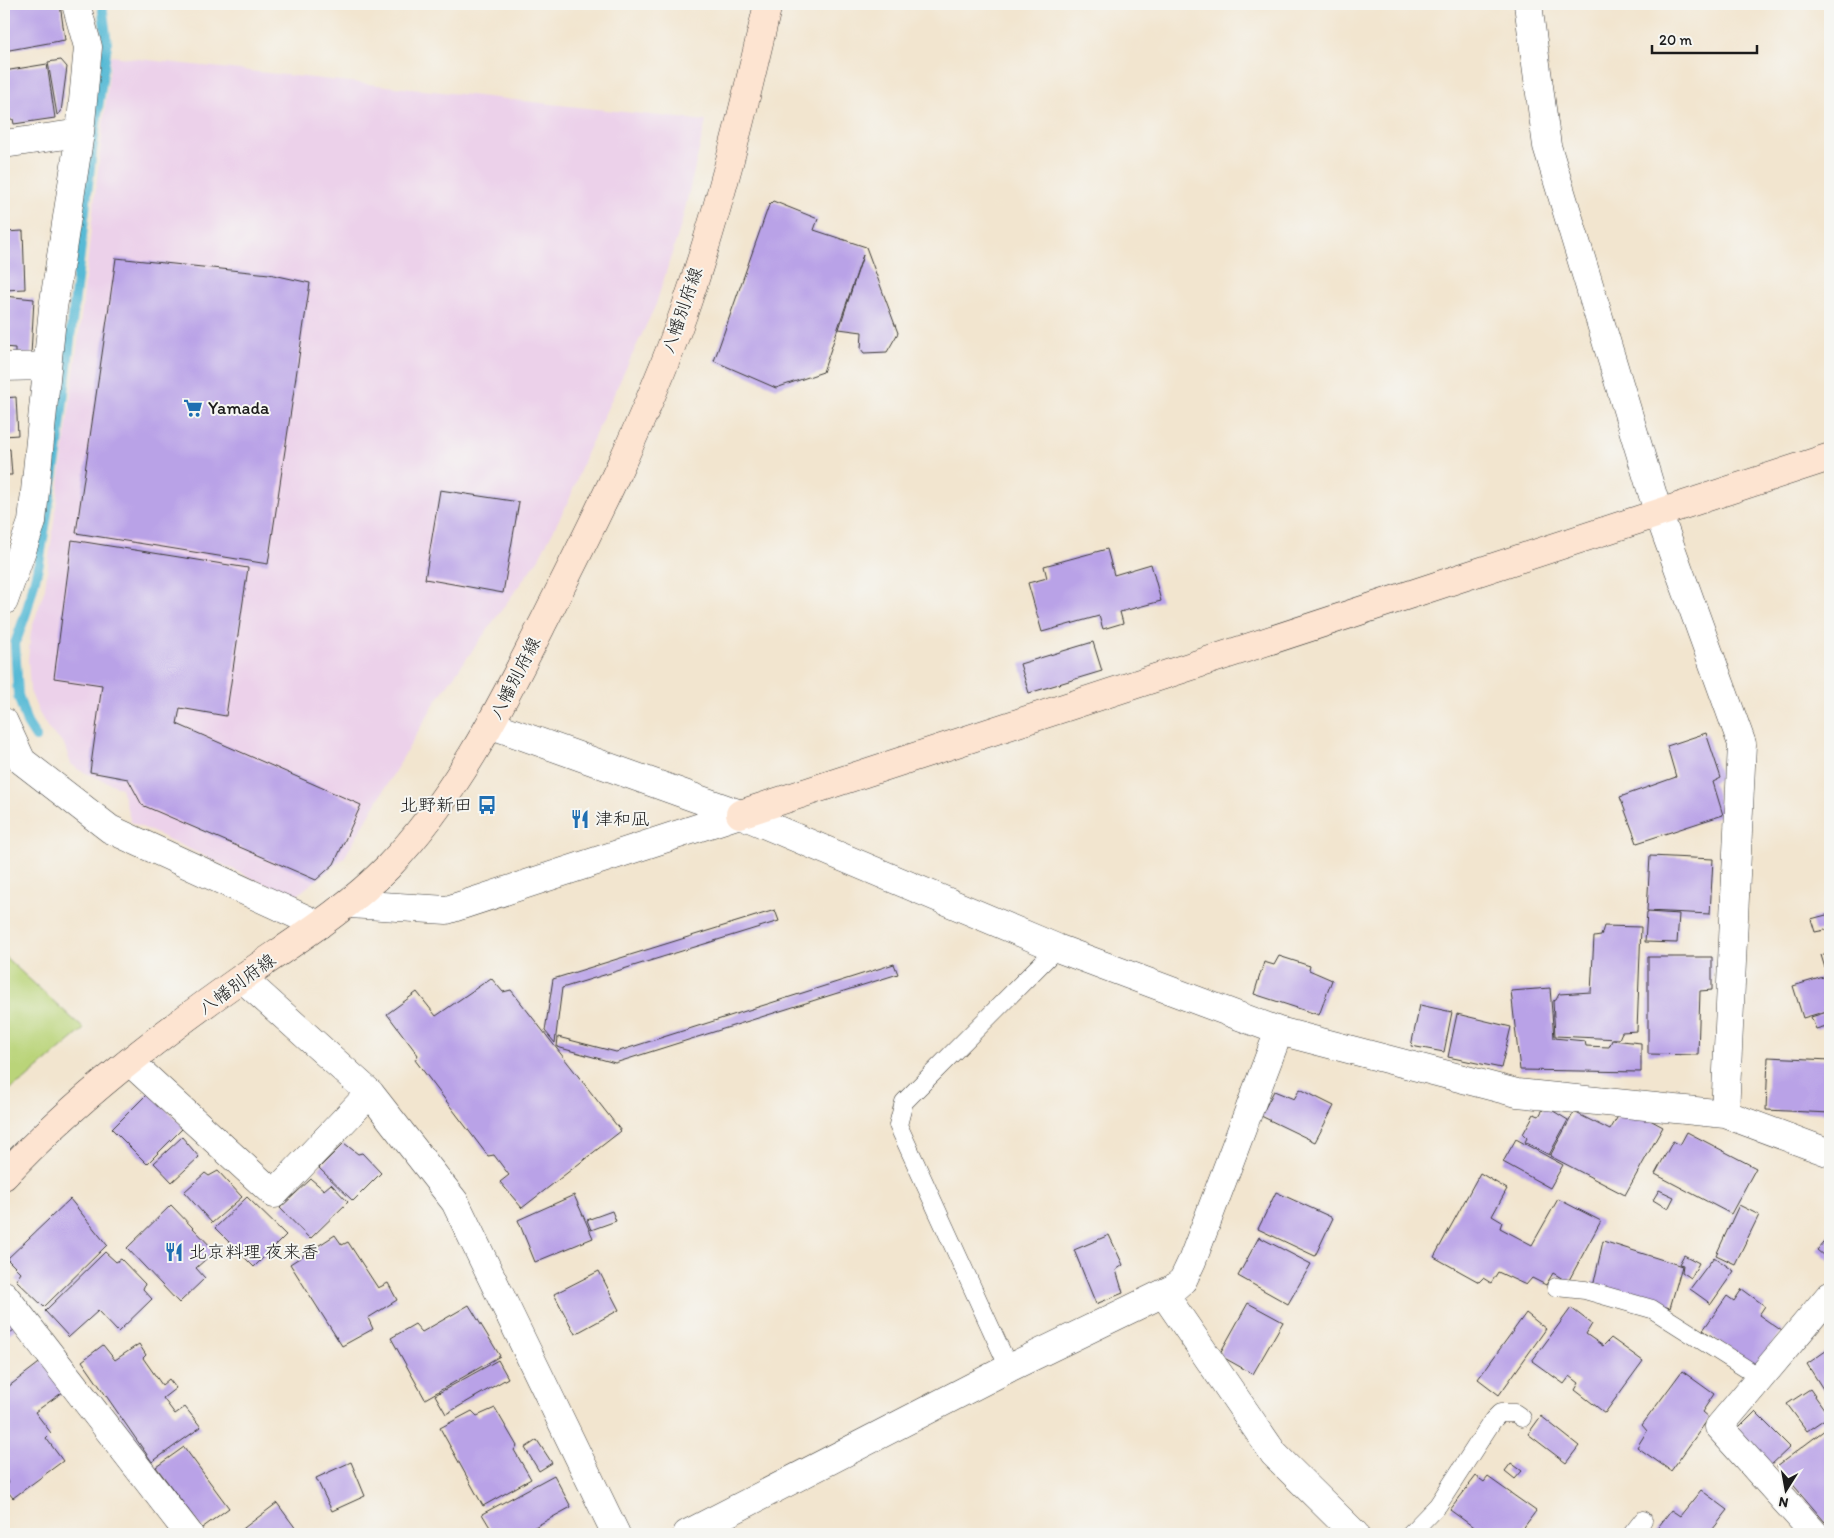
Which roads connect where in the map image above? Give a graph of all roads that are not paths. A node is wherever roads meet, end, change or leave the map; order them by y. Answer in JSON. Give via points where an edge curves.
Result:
{"nodes":[{"id":1,"x":76,"y":4,"type":"edge"},
{"id":2,"x":768,"y":4,"type":"edge"},
{"id":3,"x":1528,"y":4,"type":"edge"},
{"id":4,"x":80,"y":133,"type":"junction"},
{"id":5,"x":4,"y":144,"type":"edge"},
{"id":6,"x":47,"y":366,"type":"junction"},
{"id":7,"x":4,"y":367,"type":"edge"},
{"id":8,"x":1830,"y":457,"type":"edge"},
{"id":9,"x":1658,"y":512,"type":"junction"},
{"id":10,"x":4,"y":601,"type":"edge"},
{"id":11,"x":4,"y":722,"type":"edge"},
{"id":12,"x":492,"y":724,"type":"junction"},
{"id":13,"x":740,"y":814,"type":"junction"},
{"id":14,"x":349,"y":904,"type":"junction"},
{"id":15,"x":320,"y":925,"type":"junction"},
{"id":16,"x":1057,"y":948,"type":"junction"},
{"id":17,"x":242,"y":978,"type":"junction"},
{"id":18,"x":1279,"y":1030,"type":"junction"},
{"id":19,"x":130,"y":1062,"type":"junction"},
{"id":20,"x":370,"y":1093,"type":"junction"},
{"id":21,"x":1725,"y":1114,"type":"junction"},
{"id":22,"x":1830,"y":1153,"type":"edge"},
{"id":23,"x":4,"y":1176,"type":"edge"},
{"id":24,"x":1556,"y":1287,"type":"dead end"},
{"id":25,"x":1164,"y":1294,"type":"junction"},
{"id":26,"x":4,"y":1295,"type":"edge"},
{"id":27,"x":1830,"y":1295,"type":"edge"},
{"id":28,"x":1009,"y":1368,"type":"junction"},
{"id":29,"x":1761,"y":1378,"type":"junction"},
{"id":30,"x":1522,"y":1418,"type":"dead end"},
{"id":31,"x":1642,"y":1520,"type":"dead end"},
{"id":32,"x":189,"y":1534,"type":"edge"},
{"id":33,"x":616,"y":1534,"type":"edge"},
{"id":34,"x":687,"y":1534,"type":"edge"},
{"id":35,"x":1355,"y":1534,"type":"edge"},
{"id":36,"x":1410,"y":1534,"type":"edge"},
{"id":37,"x":1632,"y":1534,"type":"edge"},
{"id":38,"x":1816,"y":1534,"type":"edge"}],
"edges":[{"from":1,"to":4,"type":"street","via":[[88,47]]},
{"from":2,"to":12,"type":"main road","name":"八幡別府線","via":[[728,170],[684,311],[593,526]]},
{"from":3,"to":9,"type":"street","via":[[1546,146]]},
{"from":4,"to":5,"type":"street"},
{"from":4,"to":6,"type":"street"},
{"from":6,"to":7,"type":"street"},
{"from":6,"to":10,"type":"street","via":[[32,522]]},
{"from":8,"to":9,"type":"main road"},
{"from":9,"to":13,"type":"main road"},
{"from":9,"to":21,"type":"street","via":[[1742,744]]},
{"from":11,"to":15,"type":"street","via":[[22,761],[110,830]]},
{"from":12,"to":13,"type":"street"},
{"from":12,"to":14,"type":"main road","name":"八幡別府線","via":[[462,774],[422,827],[389,866]]},
{"from":13,"to":14,"type":"street","via":[[447,910]]},
{"from":13,"to":16,"type":"street"},
{"from":14,"to":15,"type":"main road","name":"八幡別府線"},
{"from":15,"to":17,"type":"main road","name":"八幡別府線"},
{"from":16,"to":18,"type":"street"},
{"from":16,"to":28,"type":"lane","via":[[904,1102],[898,1125]]},
{"from":17,"to":19,"type":"main road","name":"八幡別府線"},
{"from":17,"to":20,"type":"street"},
{"from":18,"to":21,"type":"street","via":[[1516,1093]]},
{"from":18,"to":25,"type":"street","via":[[1192,1261],[1183,1280]]},
{"from":19,"to":20,"type":"street","via":[[274,1194]]},
{"from":19,"to":23,"type":"main road","name":"八幡別府線","via":[[58,1120]]},
{"from":20,"to":33,"type":"street","via":[[455,1202]]},
{"from":21,"to":22,"type":"street"},
{"from":24,"to":29,"type":"lane","via":[[1585,1290],[1652,1309]]},
{"from":25,"to":28,"type":"street"},
{"from":25,"to":35,"type":"street","via":[[1274,1454]]},
{"from":26,"to":32,"type":"street"},
{"from":27,"to":29,"type":"street"},
{"from":28,"to":34,"type":"street"},
{"from":29,"to":38,"type":"street","via":[[1719,1427]]},
{"from":30,"to":36,"type":"lane","via":[[1514,1413],[1500,1413],[1493,1420],[1438,1505]]},
{"from":31,"to":37,"type":"lane"}]}
